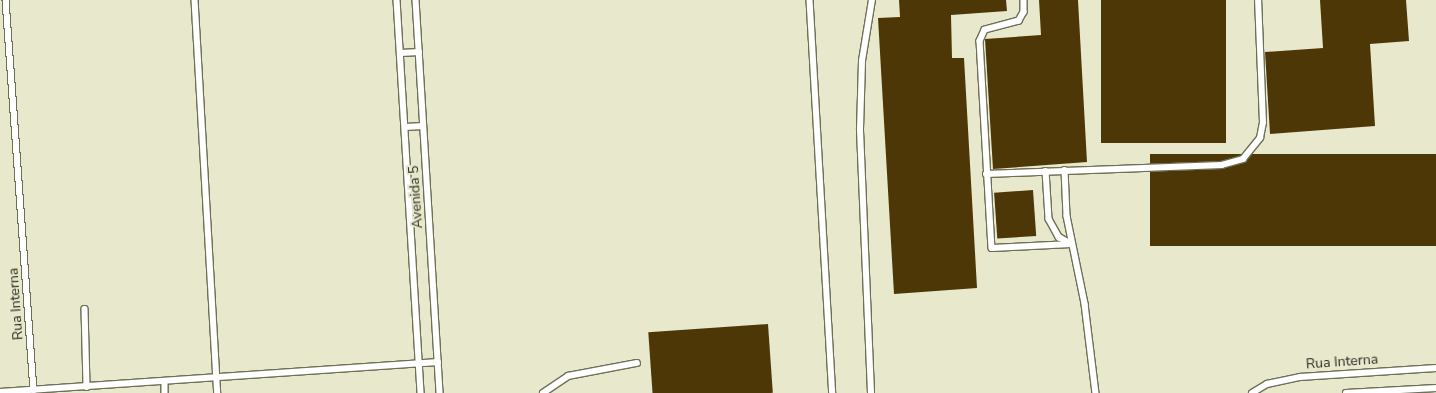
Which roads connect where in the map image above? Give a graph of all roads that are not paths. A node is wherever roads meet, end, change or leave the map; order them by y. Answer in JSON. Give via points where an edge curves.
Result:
{"nodes":[{"id":1,"x":6,"y":0,"type":"edge"},
{"id":2,"x":194,"y":0,"type":"edge"},
{"id":3,"x":397,"y":0,"type":"edge"},
{"id":4,"x":416,"y":0,"type":"edge"},
{"id":5,"x":810,"y":0,"type":"edge"},
{"id":6,"x":872,"y":0,"type":"edge"},
{"id":7,"x":1024,"y":0,"type":"edge"},
{"id":8,"x":1258,"y":0,"type":"edge"},
{"id":9,"x":419,"y":52,"type":"junction"},
{"id":10,"x":401,"y":53,"type":"junction"},
{"id":11,"x":423,"y":126,"type":"junction"},
{"id":12,"x":404,"y":127,"type":"junction"},
{"id":13,"x":1065,"y":170,"type":"junction"},
{"id":14,"x":1046,"y":171,"type":"junction"},
{"id":15,"x":986,"y":174,"type":"junction"},
{"id":16,"x":1072,"y":244,"type":"junction"},
{"id":17,"x":85,"y":309,"type":"dead end"},
{"id":18,"x":438,"y":362,"type":"junction"},
{"id":19,"x":420,"y":363,"type":"junction"},
{"id":20,"x":637,"y":363,"type":"dead end"},
{"id":21,"x":1436,"y":368,"type":"edge"},
{"id":22,"x":218,"y":380,"type":"junction"},
{"id":23,"x":164,"y":383,"type":"junction"},
{"id":24,"x":87,"y":387,"type":"junction"},
{"id":25,"x":1436,"y":388,"type":"edge"},
{"id":26,"x":34,"y":390,"type":"junction"},
{"id":27,"x":0,"y":392,"type":"edge"},
{"id":28,"x":10,"y":392,"type":"edge"},
{"id":29,"x":165,"y":393,"type":"edge"},
{"id":30,"x":218,"y":393,"type":"edge"},
{"id":31,"x":422,"y":393,"type":"edge"},
{"id":32,"x":440,"y":393,"type":"edge"},
{"id":33,"x":543,"y":393,"type":"edge"},
{"id":34,"x":833,"y":393,"type":"edge"},
{"id":35,"x":871,"y":393,"type":"edge"},
{"id":36,"x":1096,"y":393,"type":"edge"},
{"id":37,"x":1252,"y":393,"type":"edge"},
{"id":38,"x":1346,"y":393,"type":"edge"}],
"edges":[{"from":1,"to":26,"type":"lane","name":"Rua Interna"},
{"from":2,"to":22,"type":"lane"},
{"from":3,"to":10,"type":"lane","name":"Avenida 5"},
{"from":4,"to":9,"type":"lane","name":"Avenida 5"},
{"from":5,"to":34,"type":"lane"},
{"from":6,"to":35,"type":"lane","via":[[862,61],[860,129]]},
{"from":7,"to":15,"type":"lane","via":[[1024,12],[1019,21],[985,30],[980,41]]},
{"from":8,"to":13,"type":"lane","via":[[1263,123],[1260,138],[1243,159],[1222,165]]},
{"from":9,"to":10,"type":"lane"},
{"from":9,"to":11,"type":"lane","name":"Avenida 5"},
{"from":10,"to":12,"type":"lane","name":"Avenida 5"},
{"from":11,"to":12,"type":"lane"},
{"from":11,"to":18,"type":"lane","name":"Avenida 5"},
{"from":12,"to":19,"type":"lane","name":"Avenida 5"},
{"from":13,"to":14,"type":"lane"},
{"from":13,"to":16,"type":"lane"},
{"from":14,"to":15,"type":"lane"},
{"from":14,"to":16,"type":"lane","via":[[1049,218],[1059,237]]},
{"from":15,"to":16,"type":"lane","via":[[992,248]]},
{"from":16,"to":36,"type":"lane","via":[[1085,304]]},
{"from":17,"to":24,"type":"lane"},
{"from":18,"to":19,"type":"lane"},
{"from":18,"to":32,"type":"lane","name":"Avenida 5"},
{"from":19,"to":22,"type":"lane"},
{"from":19,"to":31,"type":"lane","name":"Avenida 5"},
{"from":20,"to":33,"type":"lane","via":[[568,376]]},
{"from":21,"to":37,"type":"lane","name":"Rua Interna","via":[[1300,377],[1267,384]]},
{"from":22,"to":23,"type":"lane"},
{"from":22,"to":30,"type":"lane"},
{"from":23,"to":24,"type":"lane"},
{"from":23,"to":29,"type":"lane"},
{"from":24,"to":26,"type":"lane"},
{"from":25,"to":38,"type":"lane"},
{"from":26,"to":28,"type":"lane"},
{"from":27,"to":28,"type":"lane"}]}
